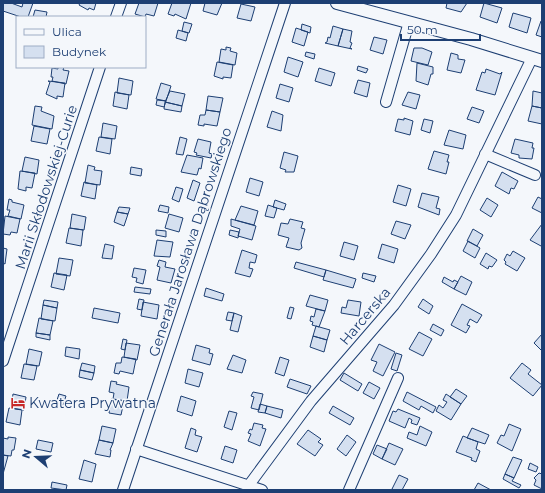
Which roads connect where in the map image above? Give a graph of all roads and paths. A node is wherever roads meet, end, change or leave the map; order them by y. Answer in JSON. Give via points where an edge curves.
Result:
{"nodes":[{"id":1,"x":121,"y":3,"type":"edge"},
{"id":2,"x":284,"y":3,"type":"edge"},
{"id":3,"x":337,"y":3,"type":"edge"},
{"id":4,"x":116,"y":16,"type":"edge"},
{"id":5,"x":409,"y":22,"type":"junction"},
{"id":6,"x":537,"y":59,"type":"edge"},
{"id":7,"x":100,"y":68,"type":"edge"},
{"id":8,"x":386,"y":102,"type":"dead end"},
{"id":9,"x":485,"y":154,"type":"junction"},
{"id":10,"x":535,"y":175,"type":"dead end"},
{"id":11,"x":3,"y":361,"type":"edge"},
{"id":12,"x":398,"y":378,"type":"dead end"},
{"id":13,"x":136,"y":450,"type":"junction"},
{"id":14,"x":249,"y":485,"type":"junction"},
{"id":15,"x":123,"y":490,"type":"edge"},
{"id":16,"x":262,"y":490,"type":"edge"},
{"id":17,"x":349,"y":490,"type":"edge"}],
"edges":[{"from":1,"to":4,"type":"street"},
{"from":2,"to":13,"type":"street","name":"Generała Jarosława Dąbrowskiego"},
{"from":3,"to":5,"type":"street"},
{"from":5,"to":6,"type":"street"},
{"from":5,"to":8,"type":"street"},
{"from":6,"to":9,"type":"street","name":"Harcerska"},
{"from":7,"to":11,"type":"street","name":"Marii Skłodowskiej-Curie"},
{"from":9,"to":10,"type":"street"},
{"from":9,"to":14,"type":"street","name":"Harcerska","via":[[456,215],[431,254],[394,305],[311,401]]},
{"from":12,"to":17,"type":"street"},
{"from":13,"to":14,"type":"street"},
{"from":13,"to":15,"type":"street","name":"Generała Jarosława Dąbrowskiego"},
{"from":14,"to":16,"type":"street"}]}
